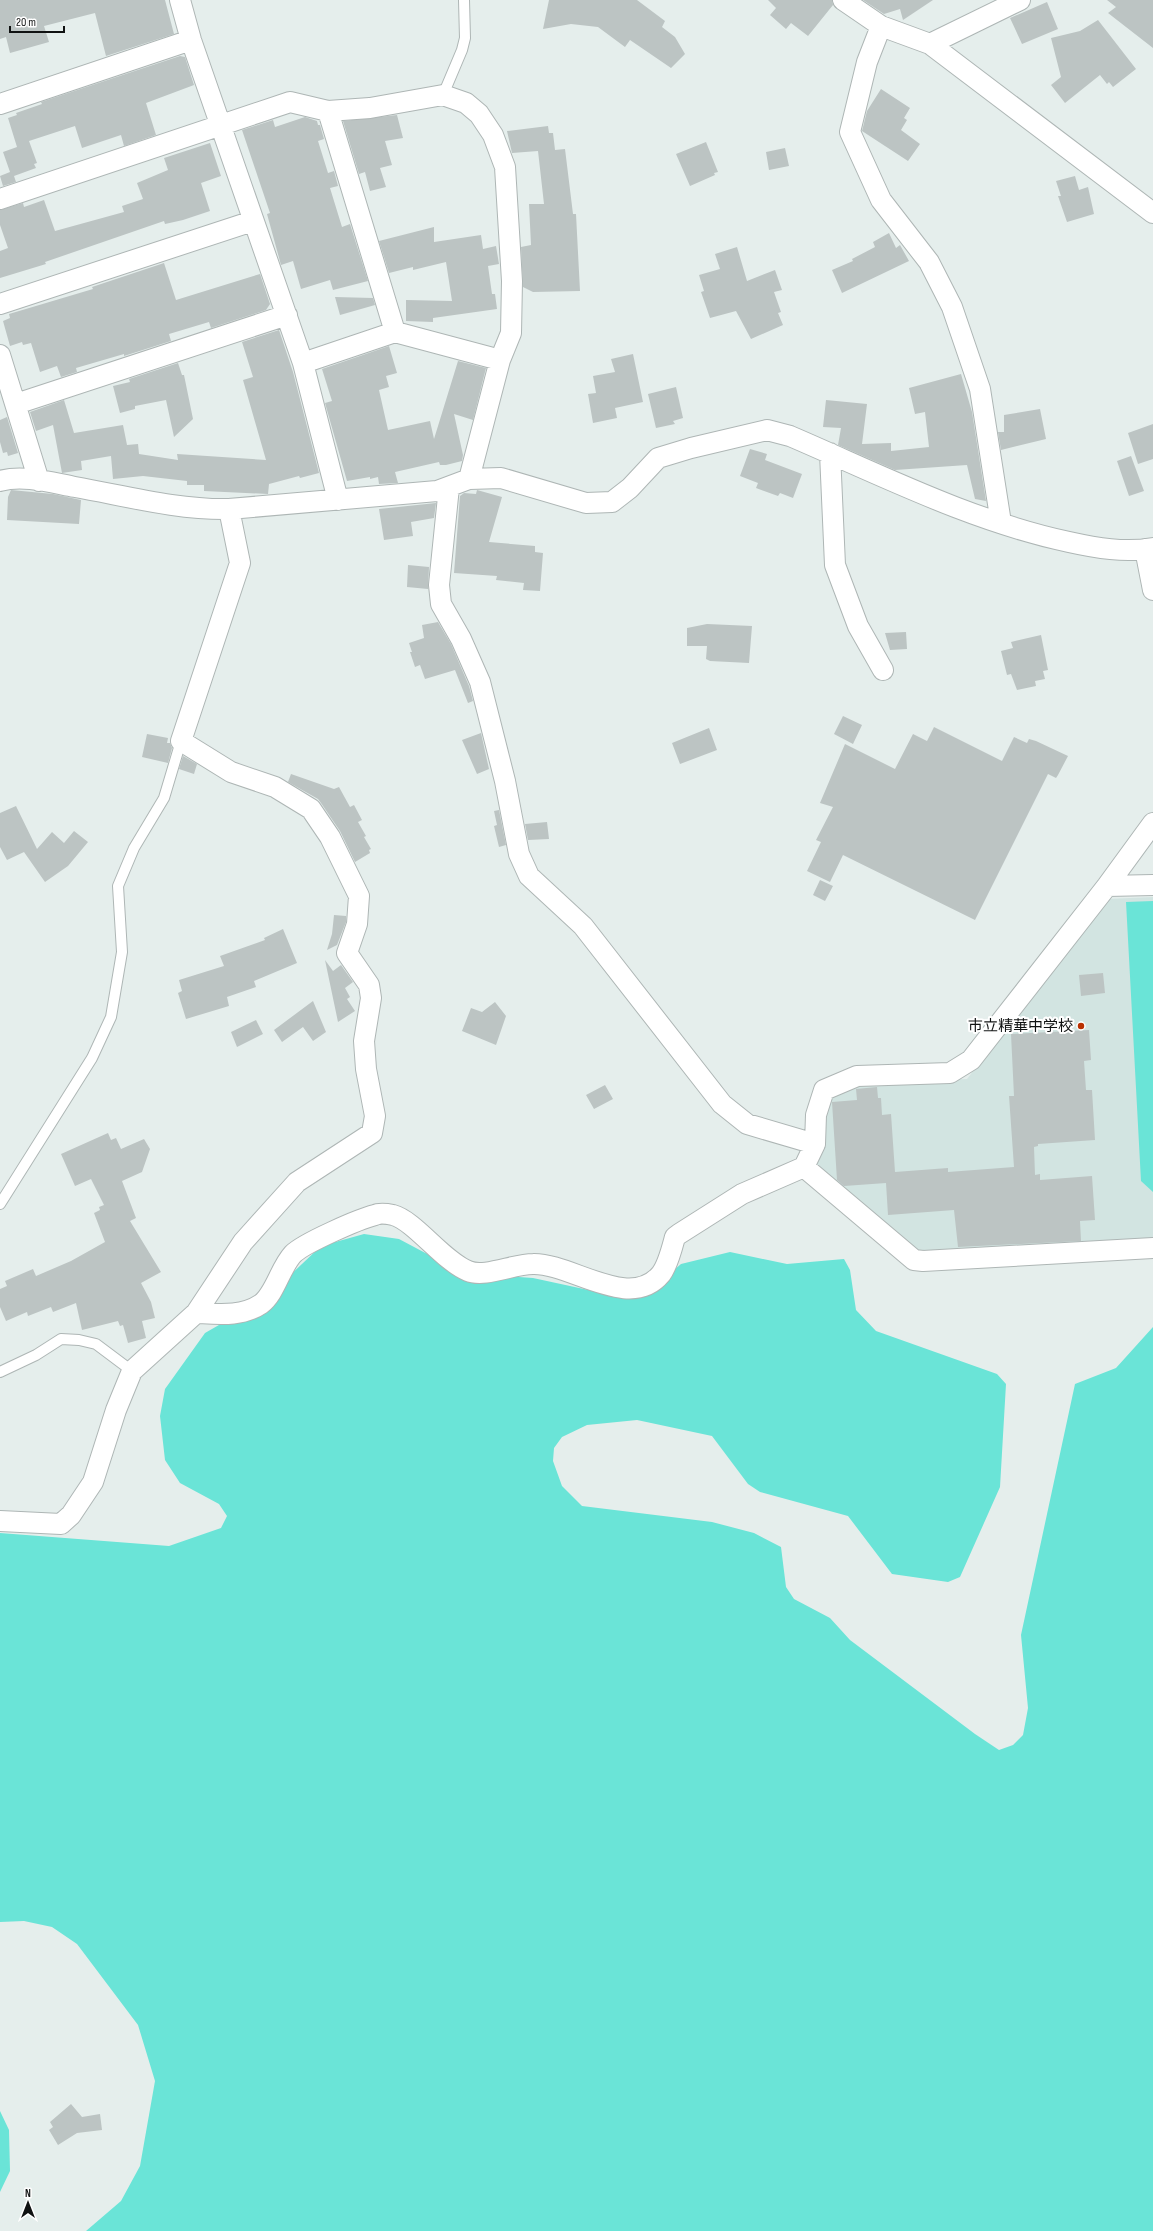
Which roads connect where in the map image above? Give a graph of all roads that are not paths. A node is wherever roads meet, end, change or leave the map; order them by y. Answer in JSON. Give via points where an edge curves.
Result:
{"nodes":[{"id":1,"x":180,"y":0,"type":"edge"},
{"id":2,"x":464,"y":0,"type":"edge"},
{"id":3,"x":843,"y":0,"type":"edge"},
{"id":4,"x":1020,"y":0,"type":"edge"},
{"id":5,"x":881,"y":26,"type":"junction"},
{"id":6,"x":191,"y":40,"type":"junction"},
{"id":7,"x":930,"y":44,"type":"junction"},
{"id":8,"x":443,"y":95,"type":"junction"},
{"id":9,"x":0,"y":104,"type":"edge"},
{"id":10,"x":328,"y":111,"type":"junction"},
{"id":11,"x":221,"y":126,"type":"junction"},
{"id":12,"x":0,"y":199,"type":"edge"},
{"id":13,"x":1153,"y":212,"type":"edge"},
{"id":14,"x":253,"y":221,"type":"junction"},
{"id":15,"x":0,"y":304,"type":"edge"},
{"id":16,"x":287,"y":315,"type":"junction"},
{"id":17,"x":395,"y":332,"type":"junction"},
{"id":18,"x":0,"y":355,"type":"edge"},
{"id":19,"x":500,"y":360,"type":"junction"},
{"id":20,"x":303,"y":363,"type":"junction"},
{"id":21,"x":10,"y":399,"type":"edge"},
{"id":22,"x":830,"y":453,"type":"junction"},
{"id":23,"x":469,"y":479,"type":"junction"},
{"id":24,"x":0,"y":481,"type":"edge"},
{"id":25,"x":39,"y":481,"type":"junction"},
{"id":26,"x":449,"y":487,"type":"junction"},
{"id":27,"x":338,"y":500,"type":"junction"},
{"id":28,"x":229,"y":510,"type":"junction"},
{"id":29,"x":1000,"y":523,"type":"junction"},
{"id":30,"x":1149,"y":548,"type":"edge"},
{"id":31,"x":1153,"y":590,"type":"edge"},
{"id":32,"x":883,"y":670,"type":"dead end"},
{"id":33,"x":181,"y":741,"type":"junction"},
{"id":34,"x":1153,"y":823,"type":"edge"},
{"id":35,"x":1153,"y":885,"type":"edge"},
{"id":36,"x":1107,"y":886,"type":"junction"},
{"id":37,"x":815,"y":1144,"type":"junction"},
{"id":38,"x":804,"y":1167,"type":"junction"},
{"id":39,"x":0,"y":1204,"type":"edge"},
{"id":40,"x":1153,"y":1248,"type":"edge"},
{"id":41,"x":196,"y":1313,"type":"junction"},
{"id":42,"x":132,"y":1371,"type":"junction"},
{"id":43,"x":0,"y":1372,"type":"edge"},
{"id":44,"x":0,"y":1521,"type":"edge"}],
"edges":[{"from":1,"to":6,"type":"street"},
{"from":2,"to":8,"type":"lane","via":[[465,38]]},
{"from":3,"to":5,"type":"street"},
{"from":4,"to":7,"type":"street"},
{"from":5,"to":7,"type":"street"},
{"from":5,"to":29,"type":"street","via":[[867,62],[850,132],[881,200],[929,262],[952,307],[980,389]]},
{"from":6,"to":9,"type":"street"},
{"from":6,"to":11,"type":"street"},
{"from":7,"to":13,"type":"street"},
{"from":8,"to":10,"type":"street","via":[[370,108]]},
{"from":8,"to":19,"type":"street","via":[[466,103],[478,114],[493,135],[505,167],[512,281],[511,334]]},
{"from":10,"to":11,"type":"street","via":[[290,102]]},
{"from":10,"to":17,"type":"street"},
{"from":11,"to":12,"type":"street"},
{"from":11,"to":14,"type":"street"},
{"from":14,"to":15,"type":"street"},
{"from":14,"to":16,"type":"street"},
{"from":16,"to":20,"type":"street"},
{"from":16,"to":21,"type":"street"},
{"from":17,"to":19,"type":"street"},
{"from":17,"to":20,"type":"street"},
{"from":18,"to":21,"type":"street"},
{"from":19,"to":23,"type":"street"},
{"from":20,"to":27,"type":"street"},
{"from":21,"to":25,"type":"street"},
{"from":22,"to":23,"type":"street","via":[[790,436],[767,430],[658,458],[630,488],[612,502],[586,504],[501,478]]},
{"from":22,"to":29,"type":"street","via":[[952,506]]},
{"from":22,"to":32,"type":"street","via":[[836,565],[858,626]]},
{"from":23,"to":26,"type":"street"},
{"from":24,"to":25,"type":"street"},
{"from":25,"to":28,"type":"street","via":[[202,510]]},
{"from":26,"to":27,"type":"street","via":[[437,491]]},
{"from":26,"to":37,"type":"street","via":[[439,585],[441,604],[461,639],[480,682],[505,781],[519,854],[529,876],[583,926],[722,1104],[747,1124]]},
{"from":27,"to":28,"type":"street"},
{"from":28,"to":33,"type":"street","via":[[240,563]]},
{"from":29,"to":30,"type":"street","via":[[1048,538],[1101,549]]},
{"from":30,"to":31,"type":"street"},
{"from":33,"to":39,"type":"lane","via":[[164,798],[134,848],[118,886],[122,952],[111,1017],[92,1058]]},
{"from":33,"to":41,"type":"street","via":[[231,772],[275,787],[311,809],[330,837],[359,896],[357,924],[347,953],[370,985],[371,998],[364,1041],[375,1116],[372,1133],[297,1182],[243,1242]]},
{"from":34,"to":36,"type":"street"},
{"from":35,"to":36,"type":"street"},
{"from":36,"to":37,"type":"street","via":[[971,1060],[950,1073],[857,1076],[824,1090],[816,1115]]},
{"from":37,"to":38,"type":"street"},
{"from":38,"to":40,"type":"street","via":[[914,1260]]},
{"from":38,"to":41,"type":"street","via":[[742,1194],[679,1234],[675,1237],[661,1273],[638,1288],[622,1289],[551,1266],[533,1264],[479,1273],[468,1271],[449,1260],[404,1220],[393,1215],[376,1214],[310,1242],[294,1253],[281,1271],[269,1296],[261,1304],[236,1314]]},
{"from":41,"to":42,"type":"street"},
{"from":42,"to":43,"type":"lane","via":[[96,1344],[61,1339],[36,1355]]},
{"from":42,"to":44,"type":"street","via":[[116,1410],[93,1482],[71,1515],[61,1524]]}]}
